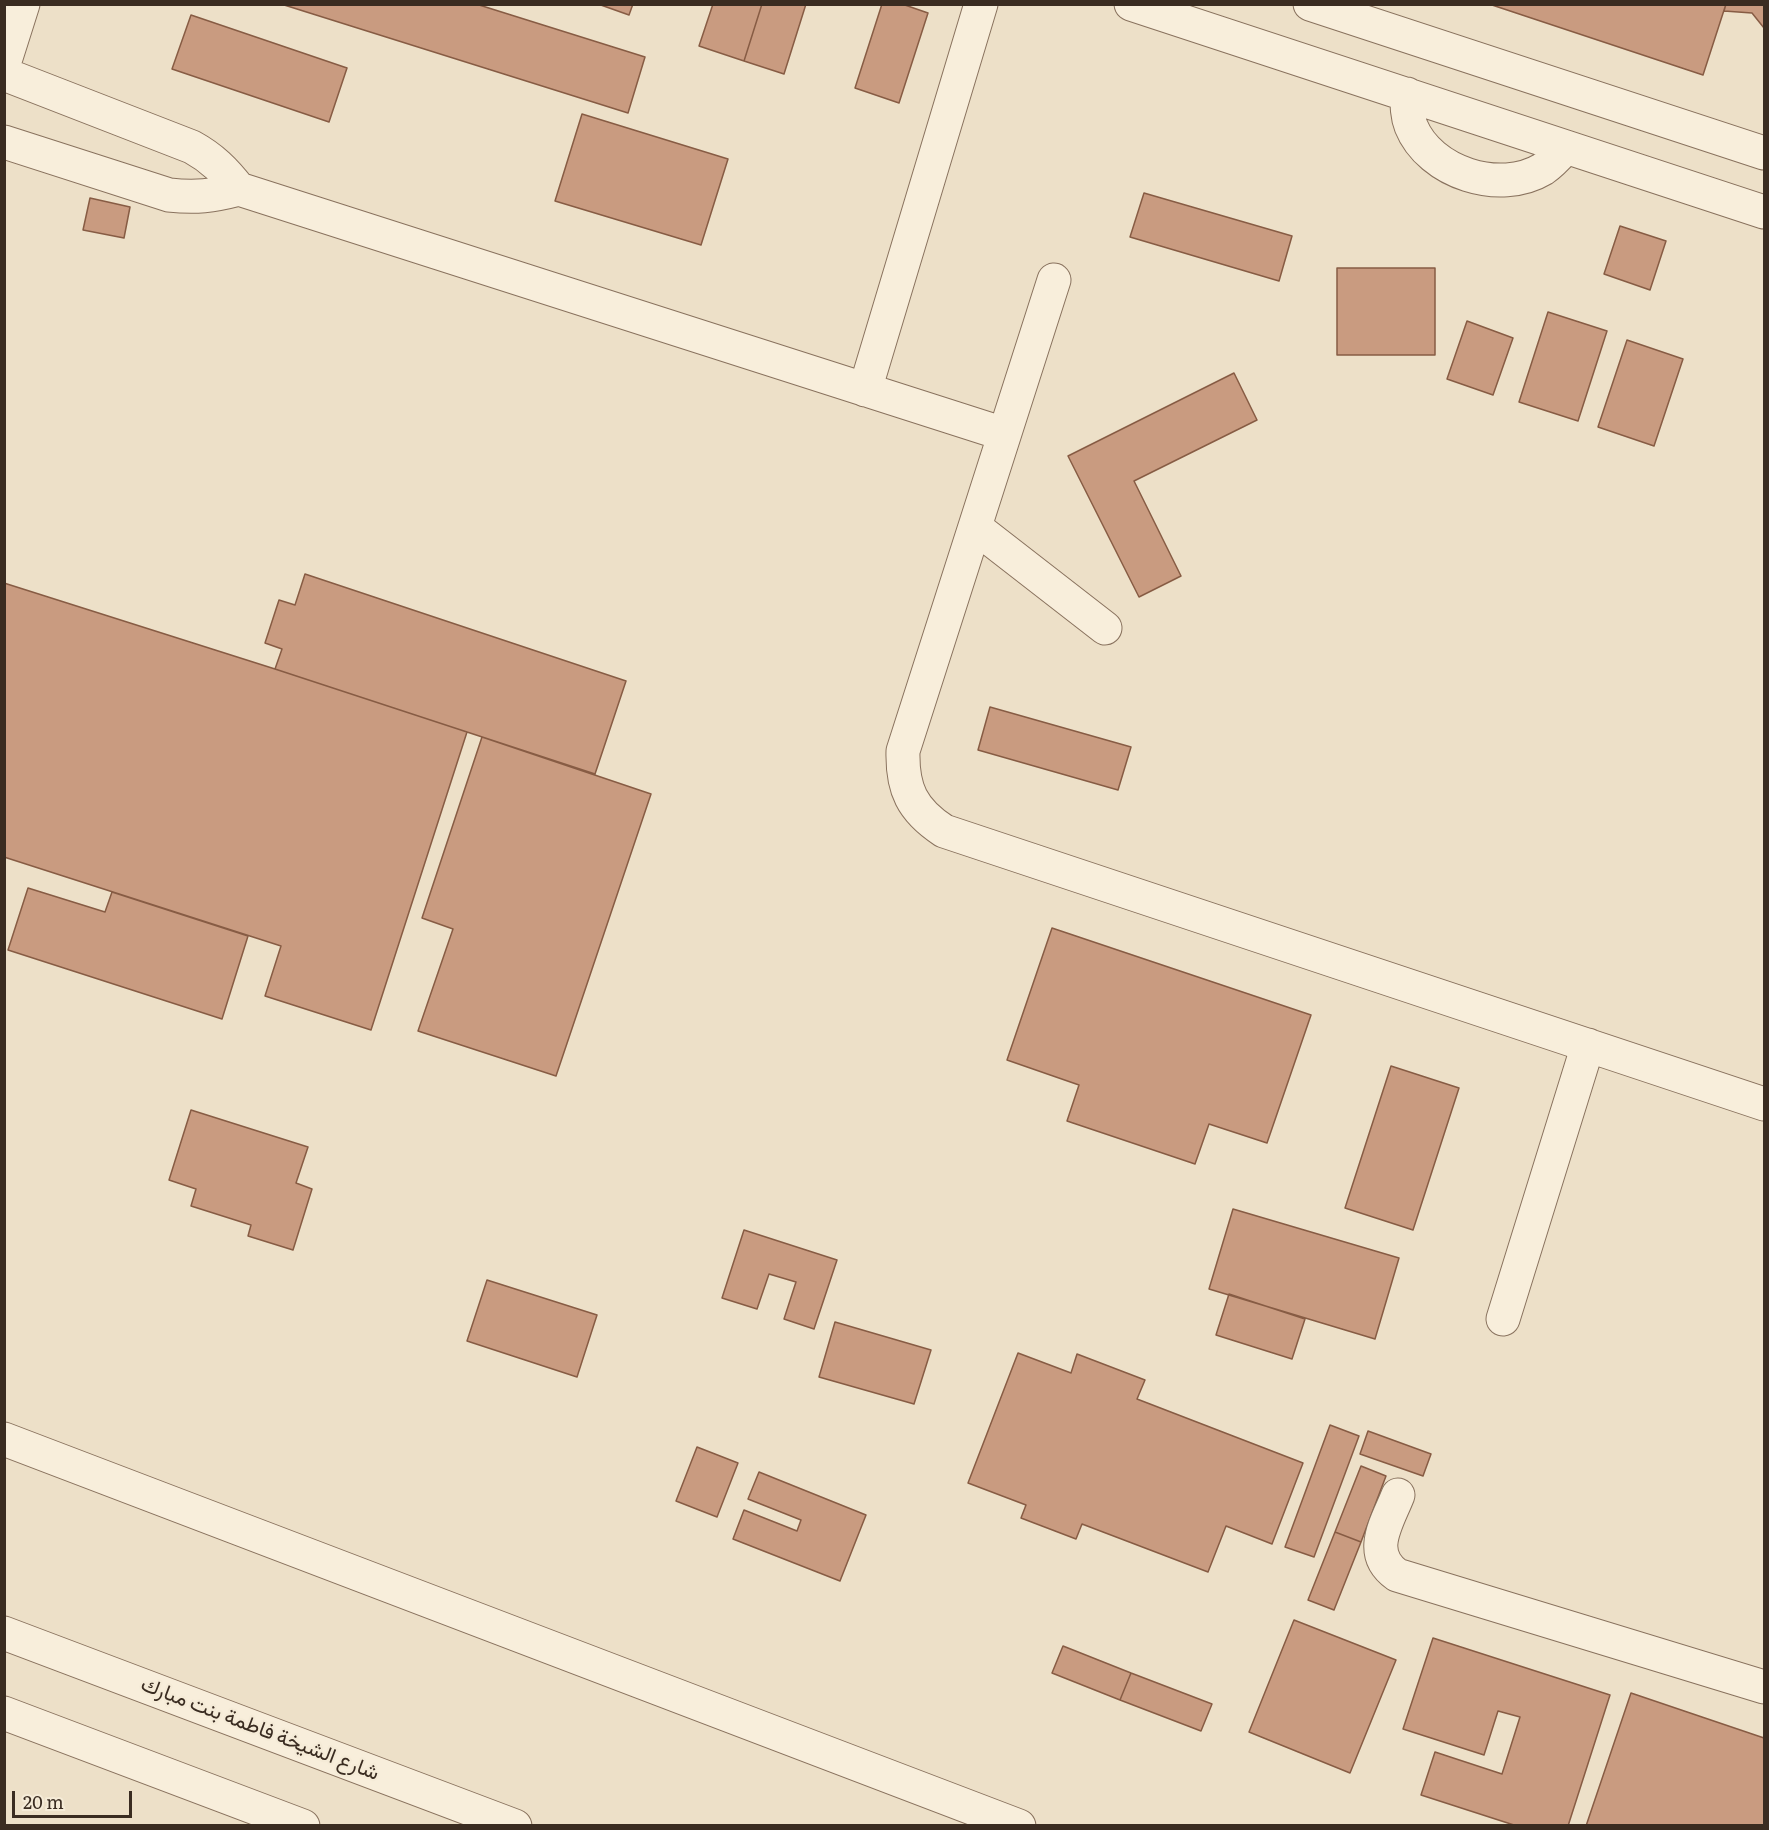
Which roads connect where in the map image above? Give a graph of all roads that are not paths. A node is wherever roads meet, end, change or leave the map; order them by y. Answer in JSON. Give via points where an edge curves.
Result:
{"nodes":[{"id":1,"x":23,"y":4,"type":"edge"},
{"id":2,"x":981,"y":4,"type":"edge"},
{"id":3,"x":1310,"y":4,"type":"edge"},
{"id":4,"x":1154,"y":8,"type":"edge"},
{"id":5,"x":4,"y":64,"type":"edge"},
{"id":6,"x":4,"y":74,"type":"edge"},
{"id":7,"x":1407,"y":94,"type":"junction"},
{"id":8,"x":4,"y":142,"type":"edge"},
{"id":9,"x":1566,"y":147,"type":"junction"},
{"id":10,"x":1764,"y":153,"type":"edge"},
{"id":11,"x":239,"y":189,"type":"junction"},
{"id":12,"x":1764,"y":212,"type":"edge"},
{"id":13,"x":1054,"y":280,"type":"dead end"},
{"id":14,"x":865,"y":390,"type":"junction"},
{"id":15,"x":1004,"y":434,"type":"junction"},
{"id":16,"x":975,"y":527,"type":"junction"},
{"id":17,"x":1105,"y":628,"type":"dead end"},
{"id":18,"x":1588,"y":1045,"type":"junction"},
{"id":19,"x":1764,"y":1104,"type":"edge"},
{"id":20,"x":1503,"y":1319,"type":"dead end"},
{"id":21,"x":4,"y":1439,"type":"edge"},
{"id":22,"x":1398,"y":1495,"type":"dead end"},
{"id":23,"x":4,"y":1633,"type":"edge"},
{"id":24,"x":1764,"y":1688,"type":"edge"},
{"id":25,"x":4,"y":1713,"type":"edge"},
{"id":26,"x":303,"y":1826,"type":"edge"},
{"id":27,"x":514,"y":1826,"type":"edge"},
{"id":28,"x":1019,"y":1826,"type":"edge"}],
"edges":[{"from":1,"to":5,"type":"street"},
{"from":2,"to":14,"type":"street"},
{"from":3,"to":10,"type":"street"},
{"from":4,"to":7,"type":"street"},
{"from":6,"to":11,"type":"street","via":[[192,147],[210,157]]},
{"from":7,"to":9,"type":"street"},
{"from":7,"to":9,"type":"street","via":[[1407,112],[1420,142],[1432,155],[1467,175],[1488,179],[1527,176],[1542,170]]},
{"from":8,"to":11,"type":"street","via":[[169,195],[192,198]]},
{"from":9,"to":12,"type":"street"},
{"from":11,"to":14,"type":"street"},
{"from":13,"to":15,"type":"street"},
{"from":14,"to":15,"type":"street"},
{"from":15,"to":16,"type":"street"},
{"from":16,"to":17,"type":"street"},
{"from":16,"to":18,"type":"street","via":[[903,751],[908,792],[929,821],[944,831]]},
{"from":18,"to":19,"type":"street"},
{"from":18,"to":20,"type":"street"},
{"from":21,"to":28,"type":"street"},
{"from":22,"to":24,"type":"street","via":[[1380,1549],[1382,1559],[1397,1575]]},
{"from":23,"to":27,"type":"street","name":"شارع الشيخة فاطمة بنت مبارك"},
{"from":25,"to":26,"type":"street"}]}
